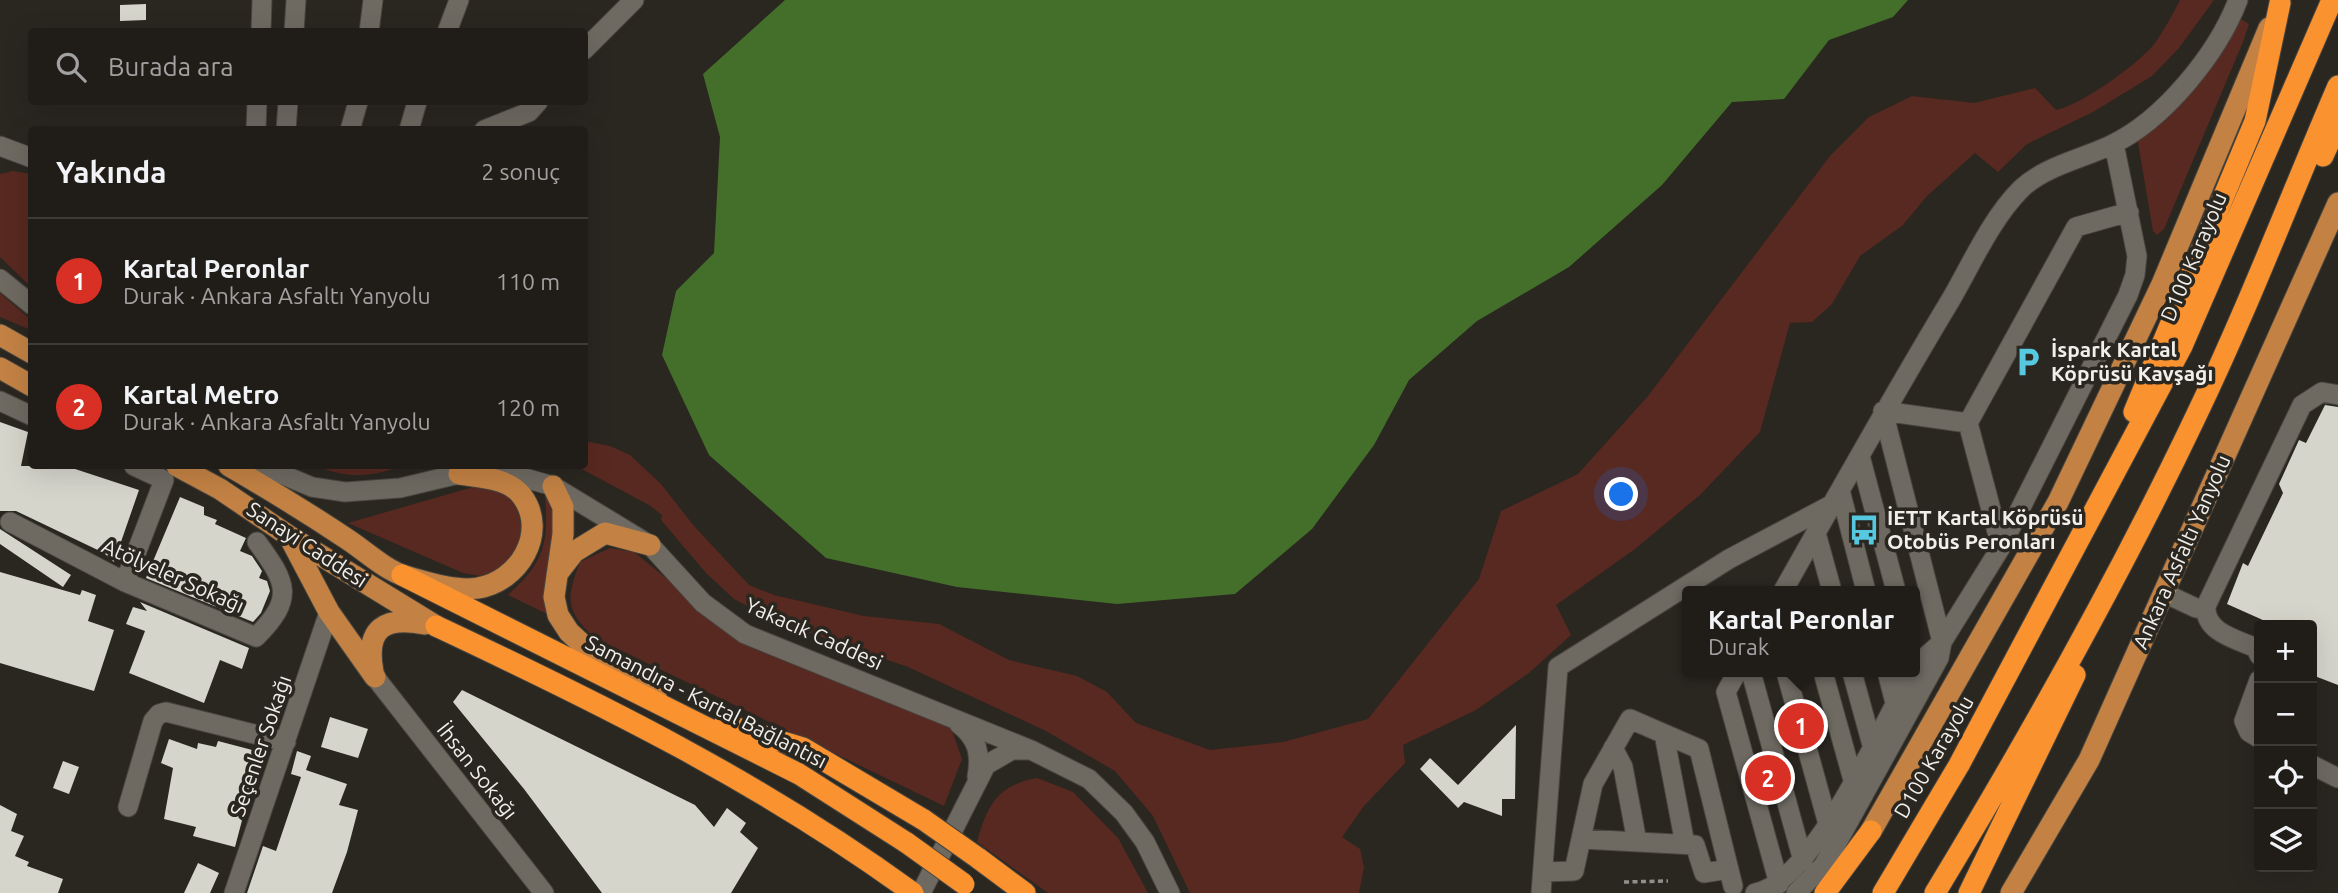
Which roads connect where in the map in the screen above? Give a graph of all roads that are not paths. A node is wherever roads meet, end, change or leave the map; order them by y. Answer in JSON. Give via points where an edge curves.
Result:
{"nodes":[{"id":1,"x":262,"y":0,"type":"edge"},
{"id":2,"x":296,"y":0,"type":"edge"},
{"id":3,"x":373,"y":0,"type":"edge"},
{"id":4,"x":459,"y":0,"type":"edge"},
{"id":5,"x":634,"y":0,"type":"edge"},
{"id":6,"x":2238,"y":0,"type":"edge"},
{"id":7,"x":2332,"y":0,"type":"edge"},
{"id":8,"x":2280,"y":1,"type":"edge"},
{"id":9,"x":261,"y":28,"type":"edge"},
{"id":10,"x":294,"y":28,"type":"edge"},
{"id":11,"x":370,"y":28,"type":"edge"},
{"id":12,"x":448,"y":28,"type":"edge"},
{"id":13,"x":588,"y":46,"type":"edge"},
{"id":14,"x":2338,"y":86,"type":"edge"},
{"id":15,"x":257,"y":105,"type":"edge"},
{"id":16,"x":288,"y":105,"type":"edge"},
{"id":17,"x":357,"y":105,"type":"edge"},
{"id":18,"x":416,"y":105,"type":"edge"},
{"id":19,"x":536,"y":105,"type":"edge"},
{"id":20,"x":2338,"y":123,"type":"edge"},
{"id":21,"x":256,"y":126,"type":"edge"},
{"id":22,"x":286,"y":126,"type":"edge"},
{"id":23,"x":351,"y":126,"type":"edge"},
{"id":24,"x":411,"y":126,"type":"edge"},
{"id":25,"x":495,"y":126,"type":"edge"},
{"id":26,"x":2114,"y":144,"type":"junction"},
{"id":27,"x":0,"y":146,"type":"edge"},
{"id":28,"x":28,"y":158,"type":"edge"},
{"id":29,"x":28,"y":160,"type":"edge"},
{"id":30,"x":0,"y":163,"type":"edge"},
{"id":31,"x":2338,"y":203,"type":"edge"},
{"id":32,"x":2129,"y":212,"type":"junction"},
{"id":33,"x":2259,"y":270,"type":"junction"},
{"id":34,"x":0,"y":279,"type":"edge"},
{"id":35,"x":28,"y":302,"type":"edge"},
{"id":36,"x":0,"y":335,"type":"edge"},
{"id":37,"x":28,"y":352,"type":"edge"},
{"id":38,"x":0,"y":368,"type":"edge"},
{"id":39,"x":28,"y":384,"type":"edge"},
{"id":40,"x":2338,"y":394,"type":"edge"},
{"id":41,"x":0,"y":401,"type":"edge"},
{"id":42,"x":1883,"y":411,"type":"junction"},
{"id":43,"x":28,"y":414,"type":"edge"},
{"id":44,"x":1968,"y":423,"type":"junction"},
{"id":45,"x":1860,"y":456,"type":"junction"},
{"id":46,"x":140,"y":469,"type":"edge"},
{"id":47,"x":183,"y":469,"type":"edge"},
{"id":48,"x":234,"y":469,"type":"edge"},
{"id":49,"x":268,"y":469,"type":"edge"},
{"id":50,"x":294,"y":469,"type":"edge"},
{"id":51,"x":459,"y":474,"type":"junction"},
{"id":52,"x":553,"y":486,"type":"junction"},
{"id":53,"x":325,"y":488,"type":"junction"},
{"id":54,"x":1836,"y":498,"type":"junction"},
{"id":55,"x":10,"y":522,"type":"dead end"},
{"id":56,"x":1816,"y":533,"type":"junction"},
{"id":57,"x":289,"y":536,"type":"junction"},
{"id":58,"x":2082,"y":537,"type":"junction"},
{"id":59,"x":257,"y":542,"type":"dead end"},
{"id":60,"x":650,"y":545,"type":"junction"},
{"id":61,"x":2000,"y":547,"type":"junction"},
{"id":62,"x":2130,"y":552,"type":"junction"},
{"id":63,"x":1795,"y":570,"type":"junction"},
{"id":64,"x":402,"y":575,"type":"junction"},
{"id":65,"x":556,"y":576,"type":"junction"},
{"id":66,"x":125,"y":582,"type":"junction"},
{"id":67,"x":1686,"y":586,"type":"edge"},
{"id":68,"x":1786,"y":586,"type":"edge"},
{"id":69,"x":1799,"y":586,"type":"edge"},
{"id":70,"x":1831,"y":586,"type":"edge"},
{"id":71,"x":1864,"y":586,"type":"edge"},
{"id":72,"x":1895,"y":586,"type":"edge"},
{"id":73,"x":1682,"y":589,"type":"edge"},
{"id":74,"x":2164,"y":593,"type":"junction"},
{"id":75,"x":2206,"y":609,"type":"junction"},
{"id":76,"x":329,"y":612,"type":"junction"},
{"id":77,"x":436,"y":626,"type":"junction"},
{"id":78,"x":1942,"y":642,"type":"junction"},
{"id":79,"x":2254,"y":647,"type":"edge"},
{"id":80,"x":1920,"y":661,"type":"edge"},
{"id":81,"x":374,"y":677,"type":"junction"},
{"id":82,"x":1734,"y":677,"type":"edge"},
{"id":83,"x":1752,"y":677,"type":"edge"},
{"id":84,"x":1787,"y":677,"type":"edge"},
{"id":85,"x":1824,"y":677,"type":"edge"},
{"id":86,"x":1854,"y":677,"type":"edge"},
{"id":87,"x":1888,"y":677,"type":"edge"},
{"id":88,"x":1909,"y":677,"type":"edge"},
{"id":89,"x":2254,"y":694,"type":"edge"},
{"id":90,"x":1895,"y":703,"type":"junction"},
{"id":91,"x":671,"y":708,"type":"junction"},
{"id":92,"x":951,"y":717,"type":"junction"},
{"id":93,"x":1664,"y":734,"type":"junction"},
{"id":94,"x":2254,"y":735,"type":"edge"},
{"id":95,"x":286,"y":742,"type":"junction"},
{"id":96,"x":1872,"y":745,"type":"junction"},
{"id":97,"x":1613,"y":748,"type":"junction"},
{"id":98,"x":1031,"y":750,"type":"junction"},
{"id":99,"x":2317,"y":768,"type":"edge"},
{"id":100,"x":2338,"y":778,"type":"edge"},
{"id":101,"x":1853,"y":780,"type":"junction"},
{"id":102,"x":976,"y":785,"type":"junction"},
{"id":103,"x":128,"y":807,"type":"dead end"},
{"id":104,"x":1828,"y":824,"type":"junction"},
{"id":105,"x":1871,"y":831,"type":"junction"},
{"id":106,"x":1581,"y":839,"type":"junction"},
{"id":107,"x":1637,"y":842,"type":"junction"},
{"id":108,"x":1685,"y":844,"type":"junction"},
{"id":109,"x":1803,"y":861,"type":"junction"},
{"id":110,"x":1544,"y":872,"type":"junction"},
{"id":111,"x":970,"y":888,"type":"edge"},
{"id":112,"x":1788,"y":888,"type":"edge"},
{"id":113,"x":233,"y":893,"type":"edge"},
{"id":114,"x":544,"y":893,"type":"edge"},
{"id":115,"x":913,"y":893,"type":"edge"},
{"id":116,"x":920,"y":893,"type":"edge"},
{"id":117,"x":1025,"y":893,"type":"edge"},
{"id":118,"x":1170,"y":893,"type":"edge"},
{"id":119,"x":1541,"y":893,"type":"edge"},
{"id":120,"x":1755,"y":893,"type":"edge"},
{"id":121,"x":1825,"y":893,"type":"edge"},
{"id":122,"x":1832,"y":893,"type":"edge"},
{"id":123,"x":1843,"y":893,"type":"edge"},
{"id":124,"x":1882,"y":893,"type":"edge"},
{"id":125,"x":1935,"y":893,"type":"edge"},
{"id":126,"x":1969,"y":893,"type":"edge"},
{"id":127,"x":2011,"y":893,"type":"edge"}],
"edges":[{"from":1,"to":9,"type":"street"},
{"from":2,"to":10,"type":"street"},
{"from":3,"to":11,"type":"street"},
{"from":4,"to":12,"type":"street"},
{"from":5,"to":13,"type":"street"},
{"from":6,"to":26,"type":"street","via":[[2216,46],[2191,78]]},
{"from":7,"to":58,"type":"highway","name":"D100 Karayolu","via":[[2182,346]]},
{"from":8,"to":58,"type":"highway","via":[[2255,121]]},
{"from":8,"to":105,"type":"main road","via":[[2162,284],[2058,502]]},
{"from":14,"to":33,"type":"highway"},
{"from":15,"to":21,"type":"street"},
{"from":16,"to":22,"type":"street"},
{"from":17,"to":23,"type":"street"},
{"from":18,"to":24,"type":"street"},
{"from":19,"to":25,"type":"street","via":[[529,113]]},
{"from":20,"to":33,"type":"highway","via":[[2308,191]]},
{"from":26,"to":32,"type":"street"},
{"from":26,"to":42,"type":"street","via":[[2038,176],[2021,190]]},
{"from":27,"to":28,"type":"street"},
{"from":29,"to":30,"type":"street"},
{"from":31,"to":74,"type":"main road","name":"Ankara Asfaltı Yanyolu"},
{"from":32,"to":44,"type":"street","via":[[2076,226]]},
{"from":32,"to":61,"type":"street","via":[[2137,256],[2128,295]]},
{"from":33,"to":62,"type":"highway","via":[[2198,413]]},
{"from":34,"to":35,"type":"street"},
{"from":36,"to":37,"type":"main road"},
{"from":38,"to":39,"type":"main road"},
{"from":40,"to":75,"type":"street","via":[[2322,392],[2302,405]]},
{"from":41,"to":43,"type":"street"},
{"from":42,"to":44,"type":"street"},
{"from":42,"to":45,"type":"street"},
{"from":42,"to":78,"type":"street"},
{"from":44,"to":61,"type":"street"},
{"from":45,"to":54,"type":"street"},
{"from":45,"to":72,"type":"street"},
{"from":46,"to":66,"type":"street","via":[[164,480]]},
{"from":47,"to":57,"type":"main road","name":"Sanayi Caddesi"},
{"from":48,"to":64,"type":"main road","name":"Sanayi Caddesi"},
{"from":49,"to":53,"type":"street","name":"Yakacık Caddesi","via":[[296,482]]},
{"from":50,"to":53,"type":"street","name":"Yakacık Caddesi"},
{"from":51,"to":52,"type":"street","name":"Yakacık Caddesi","via":[[507,473]]},
{"from":51,"to":53,"type":"street","name":"Yakacık Caddesi","via":[[372,492]]},
{"from":51,"to":64,"type":"main road","via":[[497,480],[522,495],[532,540],[522,562],[498,581],[476,589]]},
{"from":52,"to":60,"type":"street","name":"Yakacık Caddesi"},
{"from":52,"to":65,"type":"main road","via":[[563,507],[564,534]]},
{"from":54,"to":56,"type":"street"},
{"from":54,"to":67,"type":"street"},
{"from":54,"to":71,"type":"street"},
{"from":55,"to":66,"type":"street","name":"Atölyeler Sokağı"},
{"from":56,"to":63,"type":"street"},
{"from":56,"to":70,"type":"street"},
{"from":57,"to":76,"type":"main road"},
{"from":57,"to":77,"type":"main road","name":"Sanayi Caddesi"},
{"from":58,"to":124,"type":"highway","name":"D100 Karayolu","via":[[1959,765]]},
{"from":59,"to":66,"type":"street","name":"Atölyeler Sokağı","via":[[283,583],[283,602],[256,637]]},
{"from":60,"to":65,"type":"main road","via":[[605,533],[574,552]]},
{"from":60,"to":92,"type":"street","name":"Yakacık Caddesi","via":[[704,603],[746,634]]},
{"from":61,"to":78,"type":"street"},
{"from":62,"to":125,"type":"highway"},
{"from":62,"to":126,"type":"highway","via":[[2063,703]]},
{"from":63,"to":68,"type":"street"},
{"from":63,"to":69,"type":"street"},
{"from":64,"to":91,"type":"highway","name":"Samandıra - Kartal Bağlantısı"},
{"from":65,"to":91,"type":"main road","via":[[558,615],[569,632]]},
{"from":73,"to":110,"type":"street","via":[[1558,667]]},
{"from":74,"to":75,"type":"street"},
{"from":74,"to":127,"type":"main road","name":"Ankara Asfaltı Yanyolu","via":[[2089,760]]},
{"from":75,"to":79,"type":"street","via":[[2212,627]]},
{"from":76,"to":81,"type":"main road"},
{"from":76,"to":95,"type":"street","name":"Seçenler Sokağı"},
{"from":77,"to":81,"type":"main road","via":[[403,620],[380,629],[369,650]]},
{"from":77,"to":115,"type":"highway","via":[[615,711],[746,782]]},
{"from":78,"to":80,"type":"street"},
{"from":78,"to":112,"type":"street","via":[[1939,658],[1823,866]]},
{"from":81,"to":114,"type":"street","name":"İhsan Sokağı"},
{"from":82,"to":112,"type":"street","via":[[1726,692]]},
{"from":83,"to":109,"type":"street"},
{"from":84,"to":104,"type":"street"},
{"from":85,"to":101,"type":"street"},
{"from":86,"to":96,"type":"street"},
{"from":87,"to":90,"type":"street"},
{"from":88,"to":90,"type":"street"},
{"from":89,"to":94,"type":"street","via":[[2244,721]]},
{"from":90,"to":96,"type":"street"},
{"from":91,"to":111,"type":"highway","name":"Samandıra - Kartal Bağlantısı","bridge":true,"via":[[799,774]]},
{"from":91,"to":117,"type":"highway","bridge":true,"via":[[803,748],[924,820]]},
{"from":92,"to":98,"type":"street","name":"Yakacık Caddesi"},
{"from":92,"to":102,"type":"street","via":[[972,734],[978,748]]},
{"from":93,"to":97,"type":"street","via":[[1630,719]]},
{"from":93,"to":108,"type":"street"},
{"from":93,"to":108,"type":"street","via":[[1699,749],[1731,878],[1704,873],[1695,845]]},
{"from":95,"to":103,"type":"street","via":[[159,714]]},
{"from":95,"to":113,"type":"street","name":"Seçenler Sokağı"},
{"from":96,"to":101,"type":"street"},
{"from":97,"to":106,"type":"street","via":[[1593,784]]},
{"from":97,"to":107,"type":"street","via":[[1623,767]]},
{"from":98,"to":102,"type":"street","via":[[998,755],[986,765]]},
{"from":98,"to":118,"type":"street","name":"Yakacık Caddesi","via":[[1089,779],[1105,793],[1145,842]]},
{"from":99,"to":100,"type":"street"},
{"from":101,"to":104,"type":"street"},
{"from":102,"to":116,"type":"street"},
{"from":104,"to":109,"type":"street"},
{"from":105,"to":121,"type":"highway"},
{"from":105,"to":122,"type":"street"},
{"from":105,"to":123,"type":"highway"},
{"from":106,"to":107,"type":"street"},
{"from":106,"to":110,"type":"street","via":[[1574,871]]},
{"from":107,"to":108,"type":"street"},
{"from":109,"to":112,"type":"street"},
{"from":110,"to":119,"type":"street"},
{"from":112,"to":120,"type":"street"}]}
